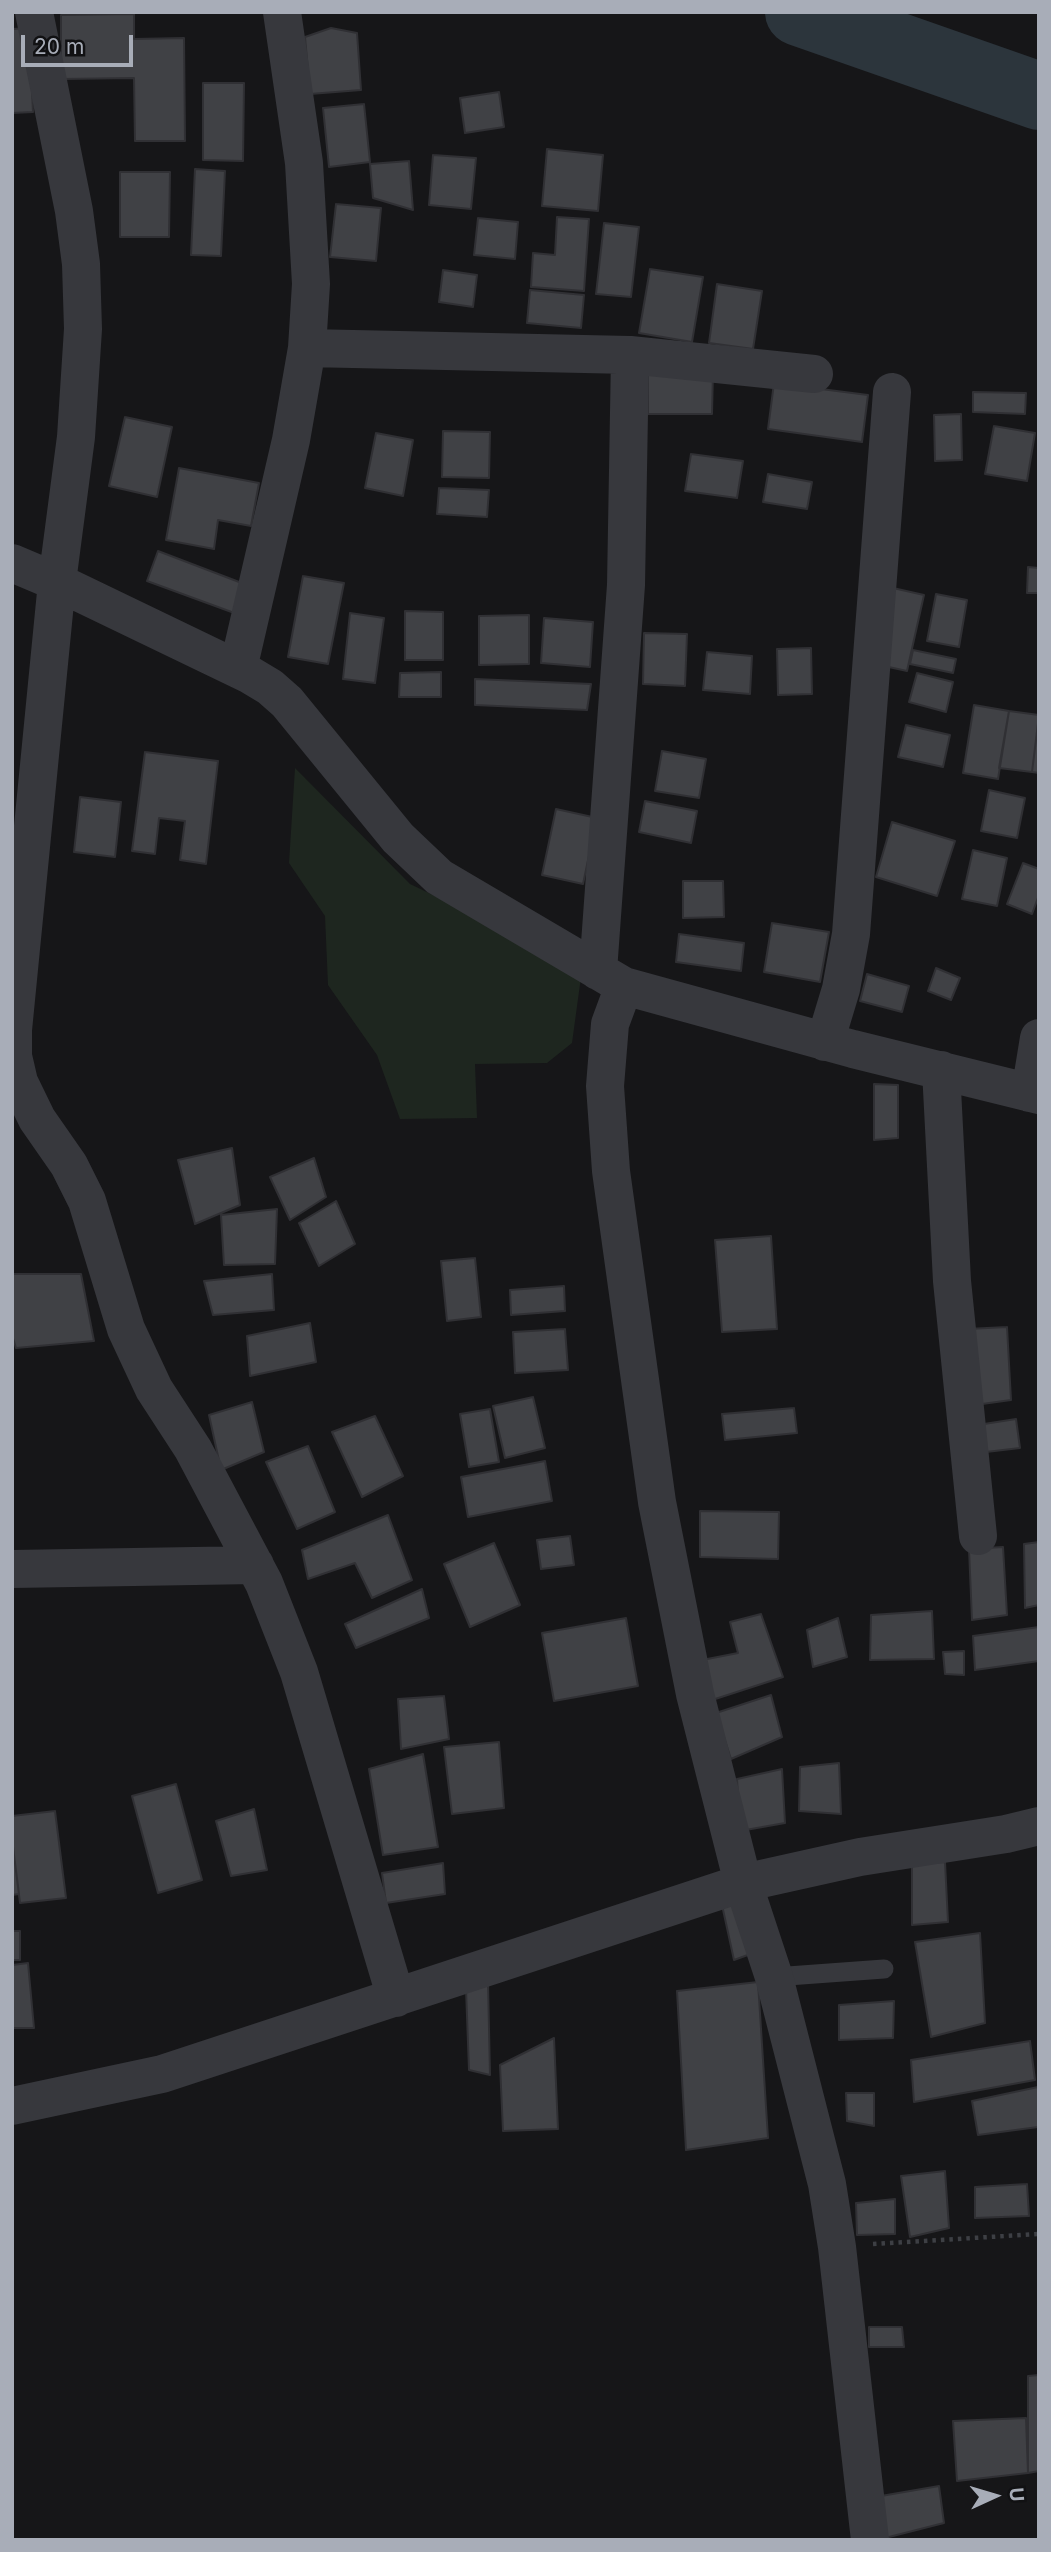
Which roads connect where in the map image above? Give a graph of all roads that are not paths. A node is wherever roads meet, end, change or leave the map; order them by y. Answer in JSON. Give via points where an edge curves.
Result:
{"nodes":[{"id":1,"x":33,"y":12,"type":"edge"},
{"id":2,"x":282,"y":12,"type":"edge"},
{"id":3,"x":307,"y":348,"type":"junction"},
{"id":4,"x":630,"y":355,"type":"junction"},
{"id":5,"x":814,"y":374,"type":"dead end"},
{"id":6,"x":892,"y":392,"type":"dead end"},
{"id":7,"x":12,"y":564,"type":"edge"},
{"id":8,"x":57,"y":582,"type":"junction"},
{"id":9,"x":238,"y":669,"type":"junction"},
{"id":10,"x":611,"y":979,"type":"junction"},
{"id":11,"x":1039,"y":1038,"type":"edge"},
{"id":12,"x":825,"y":1041,"type":"junction"},
{"id":13,"x":941,"y":1070,"type":"junction"},
{"id":14,"x":1035,"y":1094,"type":"edge"},
{"id":15,"x":978,"y":1536,"type":"dead end"},
{"id":16,"x":255,"y":1565,"type":"junction"},
{"id":17,"x":12,"y":1569,"type":"edge"},
{"id":18,"x":1039,"y":1826,"type":"edge"},
{"id":19,"x":743,"y":1884,"type":"junction"},
{"id":20,"x":884,"y":1969,"type":"dead end"},
{"id":21,"x":774,"y":1976,"type":"junction"},
{"id":22,"x":396,"y":1998,"type":"junction"},
{"id":23,"x":12,"y":2106,"type":"edge"},
{"id":24,"x":870,"y":2540,"type":"edge"}],
"edges":[{"from":1,"to":8,"type":"street","via":[[81,264],[83,329],[77,424]]},
{"from":2,"to":3,"type":"street","via":[[304,163],[311,284]]},
{"from":3,"to":4,"type":"street"},
{"from":3,"to":9,"type":"street","via":[[291,440]]},
{"from":4,"to":5,"type":"street"},
{"from":4,"to":10,"type":"street"},
{"from":6,"to":12,"type":"street","via":[[853,921],[841,989]]},
{"from":7,"to":8,"type":"street"},
{"from":8,"to":9,"type":"street"},
{"from":8,"to":16,"type":"street","via":[[13,1056],[19,1082],[37,1119],[87,1201],[131,1341]]},
{"from":9,"to":10,"type":"street","via":[[287,702],[398,838],[439,877]]},
{"from":10,"to":12,"type":"street"},
{"from":10,"to":19,"type":"street","via":[[606,1074],[611,1171],[657,1502],[695,1694]]},
{"from":11,"to":14,"type":"street"},
{"from":12,"to":13,"type":"street"},
{"from":13,"to":14,"type":"street"},
{"from":13,"to":15,"type":"street","via":[[952,1281]]},
{"from":16,"to":17,"type":"street"},
{"from":16,"to":22,"type":"street","via":[[299,1672]]},
{"from":18,"to":19,"type":"street","via":[[860,1857]]},
{"from":19,"to":21,"type":"street"},
{"from":19,"to":22,"type":"street"},
{"from":20,"to":21,"type":"lane"},
{"from":21,"to":24,"type":"street","via":[[827,2184],[838,2247]]},
{"from":22,"to":23,"type":"street","via":[[162,2074]]}]}
